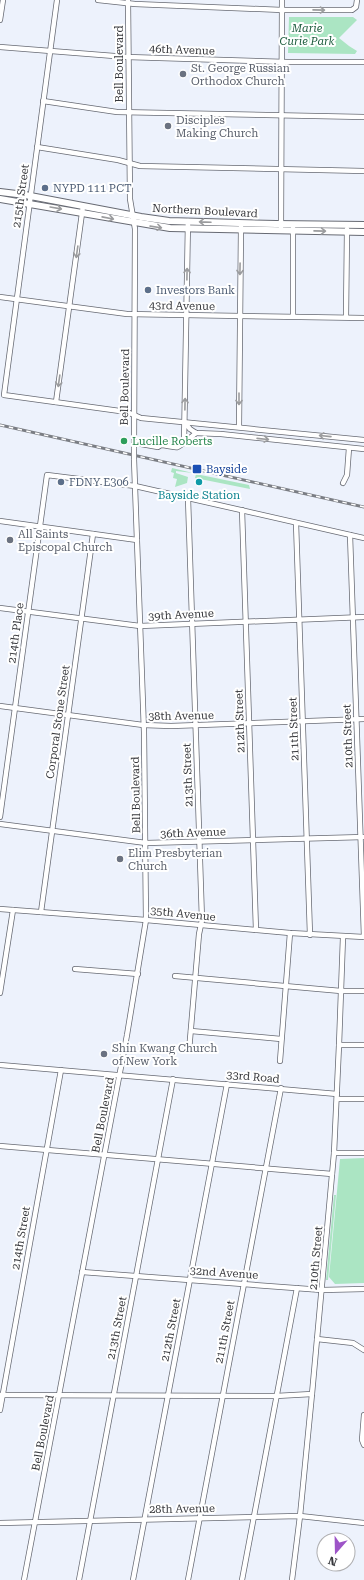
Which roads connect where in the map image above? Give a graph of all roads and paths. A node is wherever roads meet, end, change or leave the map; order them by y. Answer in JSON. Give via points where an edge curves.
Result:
{"nodes":[{"id":1,"x":3,"y":0,"type":"edge"},
{"id":2,"x":56,"y":0,"type":"edge"},
{"id":3,"x":98,"y":0,"type":"edge"},
{"id":4,"x":282,"y":0,"type":"edge"},
{"id":5,"x":357,"y":0,"type":"edge"},
{"id":6,"x":128,"y":1,"type":"edge"},
{"id":7,"x":285,"y":10,"type":"junction"},
{"id":8,"x":0,"y":20,"type":"edge"},
{"id":9,"x":0,"y":47,"type":"edge"},
{"id":10,"x":50,"y":51,"type":"junction"},
{"id":11,"x":128,"y":57,"type":"junction"},
{"id":12,"x":282,"y":62,"type":"junction"},
{"id":13,"x":364,"y":62,"type":"edge"},
{"id":14,"x":43,"y":100,"type":"junction"},
{"id":15,"x":128,"y":112,"type":"junction"},
{"id":16,"x":282,"y":116,"type":"junction"},
{"id":17,"x":364,"y":117,"type":"edge"},
{"id":18,"x":37,"y":147,"type":"junction"},
{"id":19,"x":129,"y":163,"type":"junction"},
{"id":20,"x":281,"y":170,"type":"junction"},
{"id":21,"x":364,"y":171,"type":"edge"},
{"id":22,"x":0,"y":192,"type":"edge"},
{"id":23,"x":30,"y":196,"type":"junction"},
{"id":24,"x":0,"y":199,"type":"edge"},
{"id":25,"x":29,"y":203,"type":"junction"},
{"id":26,"x":83,"y":206,"type":"junction"},
{"id":27,"x":82,"y":214,"type":"junction"},
{"id":28,"x":132,"y":215,"type":"junction"},
{"id":29,"x":188,"y":221,"type":"junction"},
{"id":30,"x":134,"y":223,"type":"junction"},
{"id":31,"x":347,"y":225,"type":"junction"},
{"id":32,"x":364,"y":225,"type":"edge"},
{"id":33,"x":241,"y":226,"type":"junction"},
{"id":34,"x":281,"y":227,"type":"junction"},
{"id":35,"x":293,"y":227,"type":"junction"},
{"id":36,"x":188,"y":229,"type":"junction"},
{"id":37,"x":347,"y":232,"type":"junction"},
{"id":38,"x":364,"y":232,"type":"edge"},
{"id":39,"x":0,"y":297,"type":"edge"},
{"id":40,"x":16,"y":299,"type":"junction"},
{"id":41,"x":70,"y":306,"type":"junction"},
{"id":42,"x":135,"y":314,"type":"junction"},
{"id":43,"x":186,"y":315,"type":"junction"},
{"id":44,"x":239,"y":316,"type":"junction"},
{"id":45,"x":293,"y":316,"type":"junction"},
{"id":46,"x":346,"y":317,"type":"junction"},
{"id":47,"x":364,"y":318,"type":"edge"},
{"id":48,"x":3,"y":378,"type":"edge"},
{"id":49,"x":56,"y":402,"type":"junction"},
{"id":50,"x":134,"y":415,"type":"junction"},
{"id":51,"x":185,"y":423,"type":"junction"},
{"id":52,"x":239,"y":427,"type":"junction"},
{"id":53,"x":280,"y":432,"type":"junction"},
{"id":54,"x":196,"y":433,"type":"junction"},
{"id":55,"x":364,"y":440,"type":"edge"},
{"id":56,"x":134,"y":441,"type":"junction"},
{"id":57,"x":280,"y":441,"type":"junction"},
{"id":58,"x":184,"y":443,"type":"junction"},
{"id":59,"x":349,"y":448,"type":"junction"},
{"id":60,"x":364,"y":449,"type":"edge"},
{"id":61,"x":342,"y":483,"type":"dead end"},
{"id":62,"x":135,"y":486,"type":"junction"},
{"id":63,"x":188,"y":498,"type":"junction"},
{"id":64,"x":242,"y":510,"type":"junction"},
{"id":65,"x":0,"y":522,"type":"edge"},
{"id":66,"x":296,"y":522,"type":"junction"},
{"id":67,"x":39,"y":527,"type":"junction"},
{"id":68,"x":92,"y":534,"type":"junction"},
{"id":69,"x":350,"y":535,"type":"junction"},
{"id":70,"x":364,"y":538,"type":"edge"},
{"id":71,"x":137,"y":540,"type":"junction"},
{"id":72,"x":0,"y":608,"type":"edge"},
{"id":73,"x":28,"y":612,"type":"junction"},
{"id":74,"x":352,"y":617,"type":"junction"},
{"id":75,"x":364,"y":617,"type":"edge"},
{"id":76,"x":81,"y":619,"type":"junction"},
{"id":77,"x":299,"y":619,"type":"junction"},
{"id":78,"x":246,"y":621,"type":"junction"},
{"id":79,"x":192,"y":623,"type":"junction"},
{"id":80,"x":140,"y":626,"type":"junction"},
{"id":81,"x":0,"y":706,"type":"edge"},
{"id":82,"x":15,"y":708,"type":"junction"},
{"id":83,"x":68,"y":716,"type":"junction"},
{"id":84,"x":356,"y":719,"type":"junction"},
{"id":85,"x":364,"y":719,"type":"edge"},
{"id":86,"x":303,"y":721,"type":"junction"},
{"id":87,"x":249,"y":723,"type":"junction"},
{"id":88,"x":144,"y":725,"type":"junction"},
{"id":89,"x":196,"y":725,"type":"junction"},
{"id":90,"x":0,"y":817,"type":"edge"},
{"id":91,"x":0,"y":824,"type":"edge"},
{"id":92,"x":52,"y":831,"type":"junction"},
{"id":93,"x":362,"y":837,"type":"edge"},
{"id":94,"x":307,"y":839,"type":"junction"},
{"id":95,"x":253,"y":840,"type":"junction"},
{"id":96,"x":200,"y":842,"type":"junction"},
{"id":97,"x":146,"y":843,"type":"junction"},
{"id":98,"x":0,"y":909,"type":"edge"},
{"id":99,"x":14,"y":910,"type":"junction"},
{"id":100,"x":41,"y":912,"type":"junction"},
{"id":101,"x":146,"y":920,"type":"junction"},
{"id":102,"x":201,"y":925,"type":"junction"},
{"id":103,"x":256,"y":930,"type":"junction"},
{"id":104,"x":290,"y":934,"type":"junction"},
{"id":105,"x":310,"y":935,"type":"junction"},
{"id":106,"x":342,"y":937,"type":"junction"},
{"id":107,"x":364,"y":937,"type":"edge"},
{"id":108,"x":75,"y":969,"type":"dead end"},
{"id":109,"x":138,"y":974,"type":"junction"},
{"id":110,"x":175,"y":976,"type":"dead end"},
{"id":111,"x":196,"y":978,"type":"junction"},
{"id":112,"x":286,"y":986,"type":"junction"},
{"id":113,"x":341,"y":991,"type":"junction"},
{"id":114,"x":364,"y":991,"type":"edge"},
{"id":115,"x":0,"y":993,"type":"edge"},
{"id":116,"x":191,"y":1031,"type":"junction"},
{"id":117,"x":281,"y":1039,"type":"junction"},
{"id":118,"x":339,"y":1045,"type":"junction"},
{"id":119,"x":364,"y":1045,"type":"edge"},
{"id":120,"x":190,"y":1051,"type":"dead end"},
{"id":121,"x":280,"y":1061,"type":"dead end"},
{"id":122,"x":0,"y":1065,"type":"edge"},
{"id":123,"x":61,"y":1070,"type":"junction"},
{"id":124,"x":120,"y":1075,"type":"junction"},
{"id":125,"x":173,"y":1080,"type":"junction"},
{"id":126,"x":227,"y":1084,"type":"junction"},
{"id":127,"x":281,"y":1088,"type":"junction"},
{"id":128,"x":337,"y":1094,"type":"junction"},
{"id":129,"x":337,"y":1099,"type":"junction"},
{"id":130,"x":364,"y":1099,"type":"edge"},
{"id":131,"x":0,"y":1146,"type":"edge"},
{"id":132,"x":46,"y":1150,"type":"junction"},
{"id":133,"x":334,"y":1153,"type":"junction"},
{"id":134,"x":364,"y":1153,"type":"edge"},
{"id":135,"x":104,"y":1154,"type":"junction"},
{"id":136,"x":158,"y":1159,"type":"junction"},
{"id":137,"x":212,"y":1164,"type":"junction"},
{"id":138,"x":266,"y":1168,"type":"junction"},
{"id":139,"x":332,"y":1174,"type":"junction"},
{"id":140,"x":82,"y":1272,"type":"junction"},
{"id":141,"x":136,"y":1276,"type":"junction"},
{"id":142,"x":190,"y":1280,"type":"junction"},
{"id":143,"x":244,"y":1284,"type":"junction"},
{"id":144,"x":297,"y":1288,"type":"junction"},
{"id":145,"x":364,"y":1289,"type":"edge"},
{"id":146,"x":322,"y":1290,"type":"junction"},
{"id":147,"x":318,"y":1339,"type":"junction"},
{"id":148,"x":364,"y":1350,"type":"edge"},
{"id":149,"x":312,"y":1394,"type":"junction"},
{"id":150,"x":1,"y":1395,"type":"edge"},
{"id":151,"x":59,"y":1395,"type":"junction"},
{"id":152,"x":114,"y":1395,"type":"junction"},
{"id":153,"x":168,"y":1395,"type":"junction"},
{"id":154,"x":222,"y":1396,"type":"junction"},
{"id":155,"x":276,"y":1396,"type":"junction"},
{"id":156,"x":0,"y":1410,"type":"edge"},
{"id":157,"x":364,"y":1415,"type":"edge"},
{"id":158,"x":364,"y":1446,"type":"edge"},
{"id":159,"x":300,"y":1516,"type":"junction"},
{"id":160,"x":254,"y":1517,"type":"junction"},
{"id":161,"x":200,"y":1518,"type":"junction"},
{"id":162,"x":145,"y":1519,"type":"junction"},
{"id":163,"x":90,"y":1521,"type":"junction"},
{"id":164,"x":35,"y":1522,"type":"junction"},
{"id":165,"x":0,"y":1523,"type":"edge"},
{"id":166,"x":364,"y":1523,"type":"edge"},
{"id":167,"x":24,"y":1580,"type":"edge"},
{"id":168,"x":79,"y":1580,"type":"edge"},
{"id":169,"x":133,"y":1580,"type":"edge"},
{"id":170,"x":188,"y":1580,"type":"edge"},
{"id":171,"x":242,"y":1580,"type":"edge"},
{"id":172,"x":292,"y":1580,"type":"edge"}],
"edges":[{"from":1,"to":8,"type":"street"},
{"from":2,"to":10,"type":"street","name":"215th Street"},
{"from":3,"to":6,"type":"street"},
{"from":4,"to":7,"type":"street"},
{"from":7,"to":5,"type":"street","one_way":true,"via":[[352,10],[356,7]]},
{"from":6,"to":7,"type":"street"},
{"from":6,"to":11,"type":"street","name":"Bell Boulevard"},
{"from":7,"to":12,"type":"street"},
{"from":9,"to":10,"type":"street","name":"46th Avenue"},
{"from":10,"to":11,"type":"street","name":"46th Avenue"},
{"from":10,"to":14,"type":"street","name":"215th Street"},
{"from":11,"to":12,"type":"street","name":"46th Avenue"},
{"from":11,"to":15,"type":"street","name":"Bell Boulevard"},
{"from":12,"to":13,"type":"street","name":"46th Avenue"},
{"from":12,"to":16,"type":"street"},
{"from":14,"to":15,"type":"street"},
{"from":14,"to":18,"type":"street","name":"215th Street"},
{"from":15,"to":16,"type":"street"},
{"from":15,"to":19,"type":"street","name":"Bell Boulevard"},
{"from":16,"to":17,"type":"street"},
{"from":16,"to":20,"type":"street"},
{"from":18,"to":19,"type":"street"},
{"from":18,"to":23,"type":"street","name":"215th Street"},
{"from":19,"to":20,"type":"street","via":[[140,166]]},
{"from":19,"to":28,"type":"street","name":"Bell Boulevard"},
{"from":20,"to":21,"type":"street"},
{"from":20,"to":34,"type":"street"},
{"from":22,"to":23,"type":"main road","name":"Northern Boulevard"},
{"from":23,"to":25,"type":"street","name":"215th Street"},
{"from":23,"to":26,"type":"main road","name":"Northern Boulevard"},
{"from":24,"to":25,"type":"main road","name":"Northern Boulevard"},
{"from":25,"to":27,"type":"main road","name":"Northern Boulevard","one_way":true},
{"from":25,"to":40,"type":"street","name":"215th Street"},
{"from":26,"to":27,"type":"street"},
{"from":26,"to":28,"type":"main road","name":"Northern Boulevard"},
{"from":27,"to":30,"type":"main road","name":"Northern Boulevard","one_way":true},
{"from":27,"to":41,"type":"street","one_way":true},
{"from":28,"to":29,"type":"main road","name":"Northern Boulevard","via":[[169,221]]},
{"from":28,"to":30,"type":"street","name":"Bell Boulevard"},
{"from":33,"to":29,"type":"main road","name":"Northern Boulevard","one_way":true},
{"from":29,"to":36,"type":"street"},
{"from":30,"to":36,"type":"main road","name":"Northern Boulevard","one_way":true},
{"from":30,"to":42,"type":"street","name":"Bell Boulevard"},
{"from":31,"to":32,"type":"main road","name":"Northern Boulevard"},
{"from":31,"to":35,"type":"main road","name":"Northern Boulevard"},
{"from":31,"to":37,"type":"street"},
{"from":33,"to":34,"type":"main road","name":"Northern Boulevard"},
{"from":33,"to":36,"type":"main road","name":"Northern Boulevard"},
{"from":33,"to":44,"type":"street","one_way":true},
{"from":34,"to":35,"type":"main road","name":"Northern Boulevard"},
{"from":35,"to":37,"type":"main road","name":"Northern Boulevard","one_way":true},
{"from":35,"to":45,"type":"street"},
{"from":43,"to":36,"type":"street","one_way":true},
{"from":37,"to":38,"type":"main road","name":"Northern Boulevard"},
{"from":37,"to":46,"type":"street"},
{"from":39,"to":40,"type":"street","name":"43rd Avenue"},
{"from":40,"to":41,"type":"street","name":"43rd Avenue"},
{"from":40,"to":48,"type":"street","name":"215th Street"},
{"from":41,"to":42,"type":"street","name":"43rd Avenue"},
{"from":41,"to":49,"type":"street","one_way":true},
{"from":42,"to":43,"type":"street","name":"43rd Avenue"},
{"from":42,"to":50,"type":"street","name":"Bell Boulevard"},
{"from":43,"to":44,"type":"street","name":"43rd Avenue"},
{"from":51,"to":43,"type":"street","one_way":true},
{"from":44,"to":45,"type":"street","name":"43rd Avenue"},
{"from":44,"to":52,"type":"street","one_way":true},
{"from":45,"to":46,"type":"street","name":"43rd Avenue"},
{"from":46,"to":47,"type":"street","name":"43rd Avenue"},
{"from":48,"to":49,"type":"street","name":"215th Street","via":[[4,394]]},
{"from":49,"to":50,"type":"street"},
{"from":50,"to":51,"type":"street"},
{"from":50,"to":56,"type":"street","name":"Bell Boulevard"},
{"from":51,"to":52,"type":"street"},
{"from":51,"to":54,"type":"street"},
{"from":51,"to":58,"type":"street"},
{"from":52,"to":53,"type":"street"},
{"from":55,"to":53,"type":"street","one_way":true},
{"from":53,"to":57,"type":"street"},
{"from":54,"to":57,"type":"street","one_way":true},
{"from":54,"to":58,"type":"street"},
{"from":56,"to":58,"type":"street","via":[[158,447],[161,444],[178,448]]},
{"from":56,"to":62,"type":"street","name":"Bell Boulevard","bridge":true},
{"from":57,"to":59,"type":"street"},
{"from":59,"to":60,"type":"street"},
{"from":59,"to":61,"type":"street","via":[[347,474]]},
{"from":62,"to":63,"type":"street"},
{"from":62,"to":67,"type":"street","name":"214th Place","via":[[47,475]]},
{"from":62,"to":71,"type":"street","name":"Bell Boulevard"},
{"from":63,"to":64,"type":"street"},
{"from":63,"to":79,"type":"street","name":"213th Street"},
{"from":64,"to":66,"type":"street"},
{"from":64,"to":78,"type":"street","name":"212th Street"},
{"from":65,"to":67,"type":"street"},
{"from":66,"to":69,"type":"street"},
{"from":66,"to":77,"type":"street","name":"211th Street"},
{"from":67,"to":68,"type":"street"},
{"from":67,"to":73,"type":"street","name":"214th Place"},
{"from":68,"to":71,"type":"street"},
{"from":68,"to":76,"type":"street","name":"Corporal Stone Street"},
{"from":69,"to":70,"type":"street"},
{"from":69,"to":74,"type":"street","name":"210th Street"},
{"from":71,"to":80,"type":"street","name":"Bell Boulevard"},
{"from":72,"to":73,"type":"street","name":"39th Avenue"},
{"from":73,"to":76,"type":"street","name":"39th Avenue"},
{"from":73,"to":82,"type":"street","name":"214th Place"},
{"from":74,"to":75,"type":"street","name":"39th Avenue"},
{"from":74,"to":77,"type":"street","name":"39th Avenue"},
{"from":74,"to":84,"type":"street","name":"210th Street"},
{"from":76,"to":80,"type":"street","name":"39th Avenue"},
{"from":76,"to":83,"type":"street","name":"Corporal Stone Street"},
{"from":77,"to":78,"type":"street","name":"39th Avenue"},
{"from":77,"to":86,"type":"street","name":"211th Street"},
{"from":78,"to":79,"type":"street","name":"39th Avenue"},
{"from":78,"to":87,"type":"street","name":"212th Street"},
{"from":79,"to":80,"type":"street","name":"39th Avenue"},
{"from":79,"to":89,"type":"street","name":"213th Street"},
{"from":80,"to":88,"type":"street","name":"Bell Boulevard"},
{"from":81,"to":82,"type":"street","name":"38th Avenue"},
{"from":82,"to":83,"type":"street","name":"38th Avenue"},
{"from":82,"to":90,"type":"street","name":"214th Place"},
{"from":83,"to":88,"type":"street","name":"38th Avenue"},
{"from":83,"to":92,"type":"street","name":"Corporal Stone Street"},
{"from":84,"to":85,"type":"street","name":"38th Avenue"},
{"from":84,"to":86,"type":"street","name":"38th Avenue"},
{"from":84,"to":93,"type":"street","name":"210th Street"},
{"from":86,"to":87,"type":"street","name":"38th Avenue"},
{"from":86,"to":94,"type":"street","name":"211th Street"},
{"from":87,"to":89,"type":"street","name":"38th Avenue"},
{"from":87,"to":95,"type":"street","name":"212th Street"},
{"from":88,"to":89,"type":"street","name":"38th Avenue"},
{"from":88,"to":97,"type":"street","name":"Bell Boulevard"},
{"from":89,"to":96,"type":"street","name":"213th Street"},
{"from":91,"to":92,"type":"street","name":"36th Avenue"},
{"from":92,"to":97,"type":"street","name":"36th Avenue"},
{"from":92,"to":100,"type":"street","name":"Corporal Stone Street"},
{"from":93,"to":94,"type":"street","name":"36th Avenue"},
{"from":93,"to":107,"type":"street","name":"210th Street"},
{"from":94,"to":95,"type":"street","name":"36th Avenue"},
{"from":94,"to":105,"type":"street","name":"211th Street"},
{"from":95,"to":96,"type":"street","name":"36th Avenue"},
{"from":95,"to":103,"type":"street","name":"212th Street"},
{"from":96,"to":97,"type":"street","name":"36th Avenue"},
{"from":96,"to":102,"type":"street","name":"213th Street"},
{"from":97,"to":101,"type":"street","name":"Bell Boulevard"},
{"from":98,"to":99,"type":"street","name":"35th Avenue"},
{"from":99,"to":100,"type":"street","name":"35th Avenue"},
{"from":99,"to":115,"type":"street"},
{"from":100,"to":101,"type":"street","name":"35th Avenue"},
{"from":101,"to":102,"type":"street","name":"35th Avenue"},
{"from":101,"to":109,"type":"street","name":"Bell Boulevard"},
{"from":102,"to":103,"type":"street","name":"35th Avenue"},
{"from":102,"to":111,"type":"street","name":"213th Street"},
{"from":103,"to":104,"type":"street","name":"35th Avenue"},
{"from":104,"to":105,"type":"street","name":"35th Avenue"},
{"from":104,"to":112,"type":"street"},
{"from":105,"to":106,"type":"street","name":"35th Avenue"},
{"from":106,"to":107,"type":"street","name":"35th Avenue"},
{"from":106,"to":113,"type":"street","name":"210th Street"},
{"from":108,"to":109,"type":"street"},
{"from":109,"to":124,"type":"street","name":"Bell Boulevard"},
{"from":110,"to":111,"type":"street"},
{"from":111,"to":112,"type":"street"},
{"from":111,"to":116,"type":"street","name":"213th Street"},
{"from":112,"to":113,"type":"street"},
{"from":112,"to":117,"type":"street"},
{"from":113,"to":114,"type":"street"},
{"from":113,"to":118,"type":"street","name":"210th Street"},
{"from":116,"to":117,"type":"street"},
{"from":116,"to":120,"type":"street","name":"213th Street"},
{"from":117,"to":121,"type":"street"},
{"from":118,"to":119,"type":"street"},
{"from":118,"to":128,"type":"street","name":"210th Street"},
{"from":122,"to":123,"type":"street","name":"33rd Road"},
{"from":123,"to":124,"type":"street","name":"33rd Road"},
{"from":123,"to":132,"type":"street","name":"214th Street"},
{"from":124,"to":125,"type":"street","name":"33rd Road"},
{"from":124,"to":135,"type":"street","name":"Bell Boulevard"},
{"from":125,"to":126,"type":"street","name":"33rd Road"},
{"from":125,"to":136,"type":"street","name":"213th Street"},
{"from":126,"to":127,"type":"street","name":"33rd Road"},
{"from":126,"to":137,"type":"street","name":"212th Street"},
{"from":127,"to":128,"type":"street","name":"33rd Road"},
{"from":127,"to":138,"type":"street","name":"211th Street"},
{"from":128,"to":129,"type":"street","name":"210th Street"},
{"from":129,"to":130,"type":"street"},
{"from":129,"to":133,"type":"street","name":"210th Street"},
{"from":131,"to":132,"type":"street"},
{"from":132,"to":135,"type":"street"},
{"from":132,"to":150,"type":"street","name":"214th Street"},
{"from":133,"to":134,"type":"street"},
{"from":133,"to":139,"type":"street","name":"210th Street"},
{"from":135,"to":136,"type":"street"},
{"from":135,"to":140,"type":"street","name":"Bell Boulevard"},
{"from":136,"to":137,"type":"street"},
{"from":136,"to":141,"type":"street","name":"213th Street"},
{"from":137,"to":138,"type":"street"},
{"from":137,"to":142,"type":"street","name":"212th Street"},
{"from":138,"to":139,"type":"street"},
{"from":138,"to":143,"type":"street","name":"211th Street"},
{"from":139,"to":146,"type":"street","name":"210th Street"},
{"from":140,"to":141,"type":"street","name":"32nd Avenue"},
{"from":140,"to":151,"type":"street","name":"Bell Boulevard"},
{"from":141,"to":142,"type":"street","name":"32nd Avenue"},
{"from":141,"to":152,"type":"street","name":"213th Street"},
{"from":142,"to":143,"type":"street","name":"32nd Avenue"},
{"from":142,"to":153,"type":"street","name":"212th Street"},
{"from":143,"to":144,"type":"street","name":"32nd Avenue"},
{"from":143,"to":154,"type":"street","name":"211th Street"},
{"from":144,"to":146,"type":"street","name":"32nd Avenue"},
{"from":144,"to":155,"type":"street"},
{"from":145,"to":146,"type":"street","name":"32nd Avenue"},
{"from":146,"to":147,"type":"street","name":"210th Street"},
{"from":147,"to":148,"type":"street","via":[[353,1343]]},
{"from":147,"to":149,"type":"street","name":"210th Street"},
{"from":149,"to":155,"type":"street"},
{"from":149,"to":159,"type":"street","name":"210th Street"},
{"from":150,"to":151,"type":"street"},
{"from":150,"to":156,"type":"street","name":"214th Street"},
{"from":151,"to":152,"type":"street"},
{"from":151,"to":164,"type":"street","name":"Bell Boulevard"},
{"from":152,"to":153,"type":"street"},
{"from":152,"to":163,"type":"street","name":"213th Street"},
{"from":153,"to":154,"type":"street"},
{"from":153,"to":162,"type":"street","name":"212th Street"},
{"from":154,"to":155,"type":"street"},
{"from":154,"to":161,"type":"street","name":"211th Street"},
{"from":155,"to":160,"type":"street"},
{"from":157,"to":158,"type":"street"},
{"from":159,"to":160,"type":"street","name":"28th Avenue"},
{"from":159,"to":166,"type":"street","name":"28th Avenue"},
{"from":159,"to":172,"type":"street","name":"210th Street"},
{"from":160,"to":161,"type":"street","name":"28th Avenue"},
{"from":160,"to":171,"type":"street"},
{"from":161,"to":162,"type":"street","name":"28th Avenue"},
{"from":161,"to":170,"type":"street","name":"211th Street"},
{"from":162,"to":163,"type":"street","name":"28th Avenue"},
{"from":162,"to":169,"type":"street","name":"212th Street"},
{"from":163,"to":164,"type":"street","name":"28th Avenue"},
{"from":163,"to":168,"type":"street","name":"213th Street"},
{"from":164,"to":165,"type":"street","name":"28th Avenue"},
{"from":164,"to":167,"type":"street","name":"Bell Boulevard"}]}
